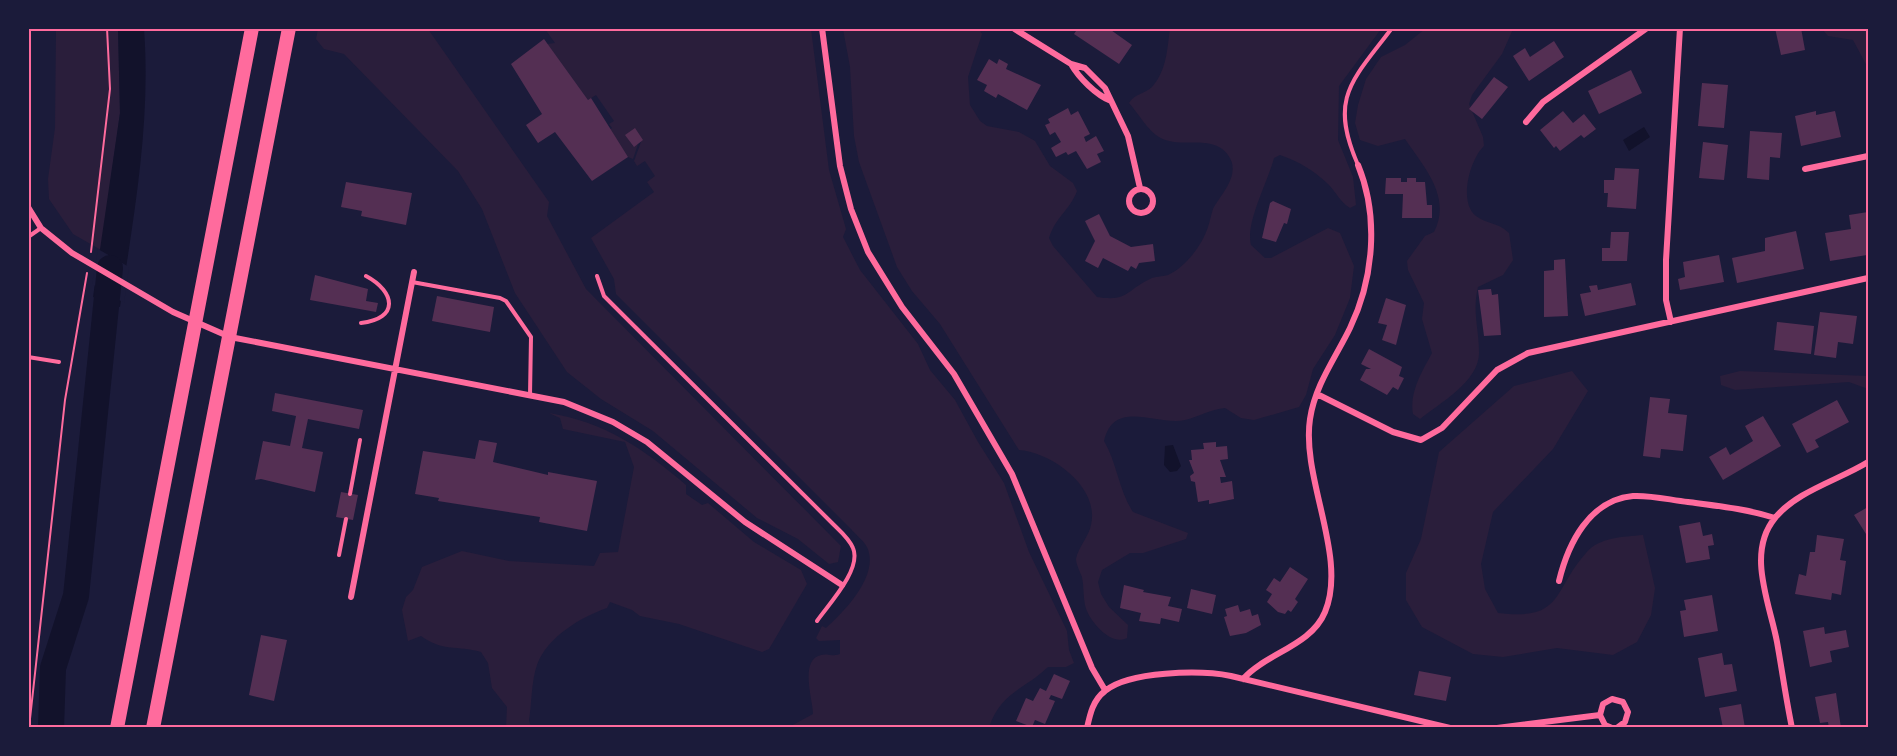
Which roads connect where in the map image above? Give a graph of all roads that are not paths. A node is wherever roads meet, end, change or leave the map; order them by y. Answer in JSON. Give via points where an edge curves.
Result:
{"nodes":[{"id":1,"x":252,"y":28,"type":"edge"},
{"id":2,"x":289,"y":28,"type":"edge"},
{"id":3,"x":822,"y":28,"type":"edge"},
{"id":4,"x":1012,"y":28,"type":"edge"},
{"id":5,"x":1392,"y":28,"type":"edge"},
{"id":6,"x":1647,"y":28,"type":"edge"},
{"id":7,"x":1680,"y":28,"type":"edge"},
{"id":8,"x":1526,"y":123,"type":"dead end"},
{"id":9,"x":1869,"y":156,"type":"edge"},
{"id":10,"x":1358,"y":165,"type":"joint"},
{"id":11,"x":1805,"y":169,"type":"dead end"},
{"id":12,"x":1140,"y":188,"type":"junction"},
{"id":13,"x":28,"y":207,"type":"edge"},
{"id":14,"x":41,"y":228,"type":"junction"},
{"id":15,"x":28,"y":237,"type":"edge"},
{"id":16,"x":414,"y":272,"type":"dead end"},
{"id":17,"x":366,"y":276,"type":"dead end"},
{"id":18,"x":597,"y":276,"type":"dead end"},
{"id":19,"x":1869,"y":278,"type":"edge"},
{"id":20,"x":412,"y":282,"type":"junction"},
{"id":21,"x":195,"y":322,"type":"junction"},
{"id":22,"x":1671,"y":322,"type":"junction"},
{"id":23,"x":361,"y":323,"type":"dead end"},
{"id":24,"x":230,"y":337,"type":"junction"},
{"id":25,"x":28,"y":357,"type":"edge"},
{"id":26,"x":59,"y":362,"type":"dead end"},
{"id":27,"x":395,"y":371,"type":"junction"},
{"id":28,"x":1317,"y":394,"type":"junction"},
{"id":29,"x":530,"y":395,"type":"junction"},
{"id":30,"x":360,"y":440,"type":"dead end"},
{"id":31,"x":1869,"y":462,"type":"edge"},
{"id":32,"x":350,"y":494,"type":"dead end"},
{"id":33,"x":1775,"y":518,"type":"junction"},
{"id":34,"x":346,"y":519,"type":"dead end"},
{"id":35,"x":339,"y":555,"type":"dead end"},
{"id":36,"x":1559,"y":581,"type":"dead end"},
{"id":37,"x":842,"y":585,"type":"junction"},
{"id":38,"x":351,"y":597,"type":"dead end"},
{"id":39,"x":817,"y":621,"type":"dead end"},
{"id":40,"x":1243,"y":679,"type":"junction"},
{"id":41,"x":1105,"y":690,"type":"junction"},
{"id":42,"x":1600,"y":715,"type":"junction"},
{"id":43,"x":117,"y":728,"type":"edge"},
{"id":44,"x":153,"y":728,"type":"edge"},
{"id":45,"x":1087,"y":728,"type":"edge"},
{"id":46,"x":1449,"y":728,"type":"edge"},
{"id":47,"x":1497,"y":728,"type":"edge"},
{"id":48,"x":1612,"y":728,"type":"edge"},
{"id":49,"x":1617,"y":728,"type":"edge"},
{"id":50,"x":1792,"y":728,"type":"edge"}],
"edges":[{"from":1,"to":21,"type":"main road"},
{"from":2,"to":24,"type":"main road"},
{"from":3,"to":41,"type":"street","via":[[840,166],[868,252],[896,297],[954,374],[1012,474],[1092,668]]},
{"from":4,"to":12,"type":"street","via":[[1084,68],[1105,88],[1131,147]]},
{"from":5,"to":10,"type":"lane","via":[[1358,72],[1345,105],[1346,136]]},
{"from":6,"to":8,"type":"street","via":[[1543,102]]},
{"from":7,"to":22,"type":"street","via":[[1666,260],[1666,300]]},
{"from":9,"to":11,"type":"street"},
{"from":10,"to":28,"type":"street","via":[[1369,207],[1368,278],[1358,310]]},
{"from":12,"to":12,"type":"street","via":[[1131,193],[1129,202],[1134,211],[1143,213],[1151,208],[1154,199],[1149,191]]},
{"from":13,"to":14,"type":"street"},
{"from":14,"to":15,"type":"lane"},
{"from":14,"to":21,"type":"street","via":[[72,253]]},
{"from":16,"to":20,"type":"street"},
{"from":17,"to":23,"type":"lane","via":[[380,284],[389,303],[384,317]]},
{"from":18,"to":37,"type":"lane","via":[[604,296],[848,540],[854,564]]},
{"from":19,"to":22,"type":"street"},
{"from":20,"to":27,"type":"street"},
{"from":20,"to":29,"type":"lane","via":[[506,302],[531,338]]},
{"from":21,"to":24,"type":"street"},
{"from":21,"to":43,"type":"main road"},
{"from":22,"to":28,"type":"street","via":[[1528,353],[1497,370],[1442,428],[1421,440],[1393,432]]},
{"from":24,"to":27,"type":"street"},
{"from":24,"to":44,"type":"main road"},
{"from":25,"to":26,"type":"lane"},
{"from":27,"to":29,"type":"street"},
{"from":27,"to":38,"type":"street"},
{"from":28,"to":40,"type":"street","via":[[1309,437],[1330,572],[1326,610],[1314,630],[1257,665]]},
{"from":29,"to":37,"type":"street","via":[[584,410],[637,436],[745,522]]},
{"from":30,"to":32,"type":"lane"},
{"from":31,"to":33,"type":"street","via":[[1797,501]]},
{"from":33,"to":36,"type":"street","via":[[1730,507],[1623,497],[1602,508],[1583,525],[1569,548]]},
{"from":33,"to":50,"type":"street","via":[[1764,541],[1762,570]]},
{"from":34,"to":35,"type":"lane"},
{"from":37,"to":39,"type":"lane"},
{"from":40,"to":41,"type":"street","via":[[1189,673],[1130,679]]},
{"from":40,"to":46,"type":"street"},
{"from":41,"to":45,"type":"street","via":[[1096,701]]},
{"from":42,"to":47,"type":"street"},
{"from":42,"to":48,"type":"street","via":[[1605,725]]},
{"from":42,"to":49,"type":"street","via":[[1607,701],[1623,702],[1628,717]]}]}
